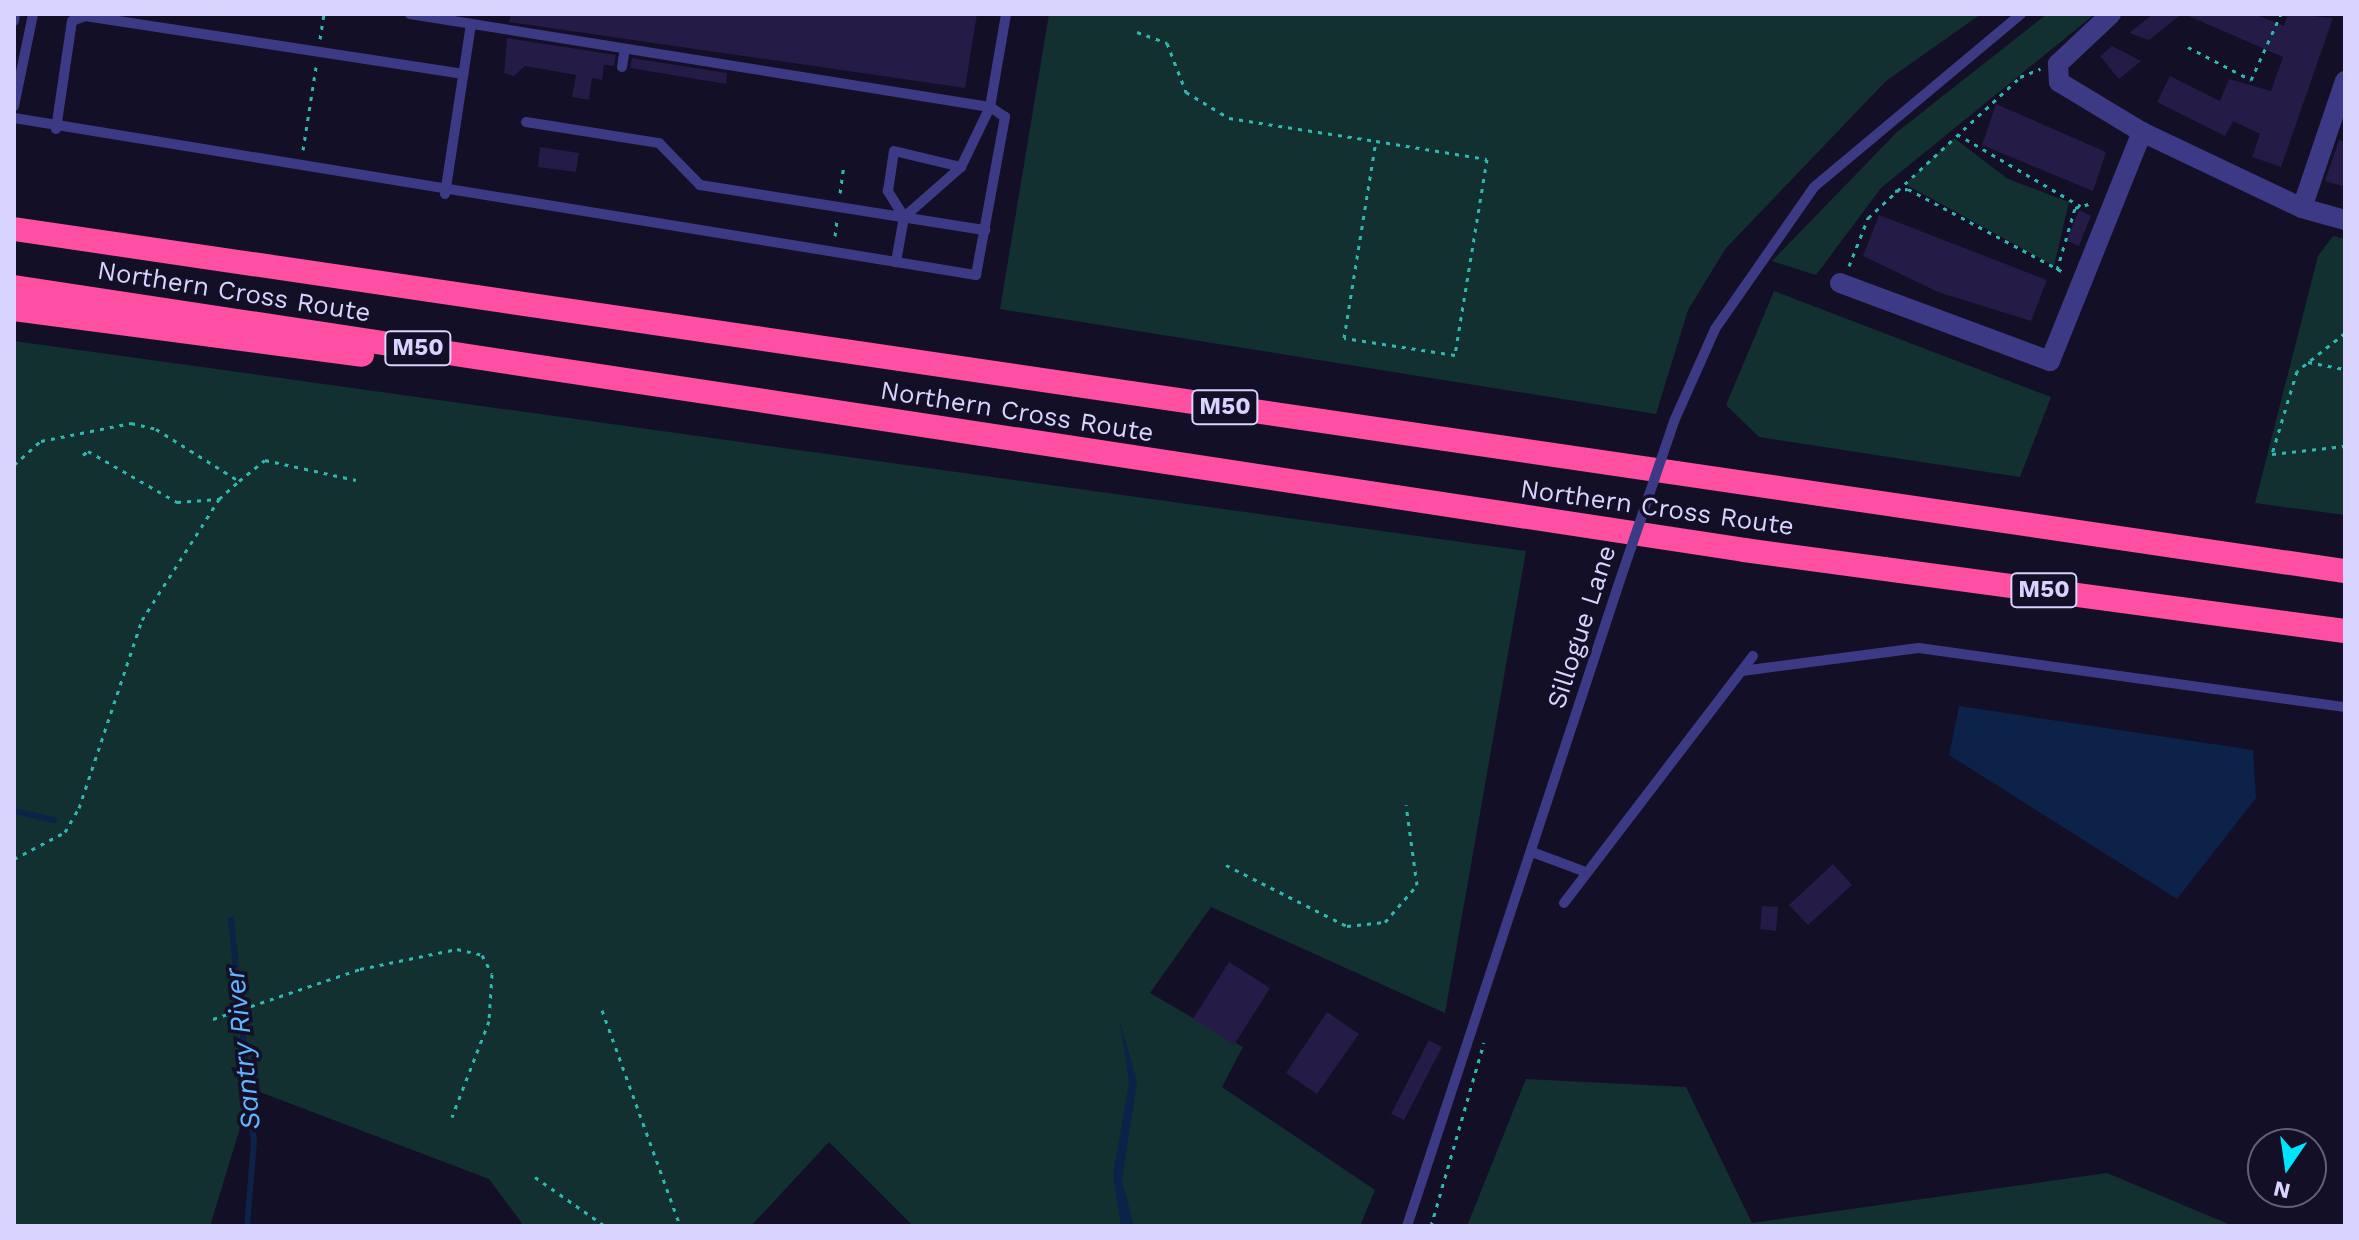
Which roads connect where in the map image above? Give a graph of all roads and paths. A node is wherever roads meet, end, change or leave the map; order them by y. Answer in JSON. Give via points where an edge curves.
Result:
{"nodes":[{"id":1,"x":15,"y":14,"type":"edge"},
{"id":2,"x":33,"y":14,"type":"edge"},
{"id":3,"x":324,"y":14,"type":"edge"},
{"id":4,"x":410,"y":14,"type":"edge"},
{"id":5,"x":1006,"y":14,"type":"edge"},
{"id":6,"x":2021,"y":14,"type":"edge"},
{"id":7,"x":2111,"y":14,"type":"edge"},
{"id":8,"x":2281,"y":14,"type":"edge"},
{"id":9,"x":14,"y":21,"type":"edge"},
{"id":10,"x":471,"y":24,"type":"junction"},
{"id":11,"x":1137,"y":32,"type":"dead end"},
{"id":12,"x":2188,"y":47,"type":"dead end"},
{"id":13,"x":625,"y":49,"type":"junction"},
{"id":14,"x":318,"y":52,"type":"junction"},
{"id":15,"x":622,"y":67,"type":"dead end"},
{"id":16,"x":2059,"y":73,"type":"junction"},
{"id":17,"x":464,"y":74,"type":"junction"},
{"id":18,"x":2345,"y":81,"type":"edge"},
{"id":19,"x":14,"y":106,"type":"edge"},
{"id":20,"x":990,"y":107,"type":"junction"},
{"id":21,"x":14,"y":118,"type":"edge"},
{"id":22,"x":2338,"y":118,"type":"edge"},
{"id":23,"x":526,"y":122,"type":"dead end"},
{"id":24,"x":56,"y":129,"type":"junction"},
{"id":25,"x":2142,"y":132,"type":"junction"},
{"id":26,"x":1957,"y":134,"type":"junction"},
{"id":27,"x":1376,"y":141,"type":"junction"},
{"id":28,"x":961,"y":167,"type":"junction"},
{"id":29,"x":300,"y":169,"type":"junction"},
{"id":30,"x":2099,"y":189,"type":"dead end"},
{"id":31,"x":1895,"y":191,"type":"junction"},
{"id":32,"x":445,"y":194,"type":"junction"},
{"id":33,"x":2080,"y":206,"type":"junction"},
{"id":34,"x":2302,"y":208,"type":"junction"},
{"id":35,"x":904,"y":217,"type":"junction"},
{"id":36,"x":2345,"y":220,"type":"edge"},
{"id":37,"x":14,"y":227,"type":"edge"},
{"id":38,"x":985,"y":230,"type":"junction"},
{"id":39,"x":896,"y":262,"type":"junction"},
{"id":40,"x":2057,"y":270,"type":"junction"},
{"id":41,"x":2082,"y":281,"type":"junction"},
{"id":42,"x":1840,"y":283,"type":"joint"},
{"id":43,"x":14,"y":287,"type":"edge"},
{"id":44,"x":14,"y":309,"type":"edge"},
{"id":45,"x":2345,"y":333,"type":"edge"},
{"id":46,"x":2308,"y":362,"type":"junction"},
{"id":47,"x":2345,"y":369,"type":"edge"},
{"id":48,"x":821,"y":411,"type":"junction"},
{"id":49,"x":2345,"y":446,"type":"edge"},
{"id":50,"x":83,"y":455,"type":"dead end"},
{"id":51,"x":14,"y":465,"type":"edge"},
{"id":52,"x":356,"y":480,"type":"dead end"},
{"id":53,"x":239,"y":481,"type":"junction"},
{"id":54,"x":221,"y":496,"type":"junction"},
{"id":55,"x":2345,"y":571,"type":"edge"},
{"id":56,"x":2345,"y":631,"type":"edge"},
{"id":57,"x":1753,"y":656,"type":"dead end"},
{"id":58,"x":1742,"y":671,"type":"junction"},
{"id":59,"x":2345,"y":707,"type":"edge"},
{"id":60,"x":1406,"y":805,"type":"dead end"},
{"id":61,"x":1532,"y":852,"type":"junction"},
{"id":62,"x":14,"y":859,"type":"edge"},
{"id":63,"x":1226,"y":865,"type":"dead end"},
{"id":64,"x":1583,"y":871,"type":"junction"},
{"id":65,"x":1564,"y":903,"type":"dead end"},
{"id":66,"x":602,"y":1010,"type":"dead end"},
{"id":67,"x":213,"y":1019,"type":"dead end"},
{"id":68,"x":1478,"y":1034,"type":"dead end"},
{"id":69,"x":452,"y":1117,"type":"dead end"},
{"id":70,"x":535,"y":1177,"type":"dead end"},
{"id":71,"x":605,"y":1226,"type":"edge"},
{"id":72,"x":680,"y":1226,"type":"edge"},
{"id":73,"x":1407,"y":1226,"type":"edge"},
{"id":74,"x":1431,"y":1226,"type":"edge"}],
"edges":[{"from":1,"to":9,"type":"lane"},
{"from":2,"to":19,"type":"lane"},
{"from":3,"to":14,"type":"path"},
{"from":4,"to":10,"type":"lane"},
{"from":5,"to":20,"type":"lane"},
{"from":6,"to":61,"type":"lane","name":"Sillogue Lane","bridge":true,"via":[[1814,187],[1715,329],[1675,419]]},
{"from":7,"to":16,"type":"street"},
{"from":8,"to":12,"type":"path","via":[[2251,80]]},
{"from":10,"to":13,"type":"lane"},
{"from":10,"to":17,"type":"lane"},
{"from":11,"to":27,"type":"path","via":[[1167,43],[1186,92],[1204,108]]},
{"from":13,"to":15,"type":"lane"},
{"from":13,"to":20,"type":"lane"},
{"from":14,"to":17,"type":"lane"},
{"from":14,"to":24,"type":"lane","via":[[115,20],[72,21]]},
{"from":14,"to":29,"type":"path"},
{"from":16,"to":25,"type":"street"},
{"from":16,"to":26,"type":"path","via":[[2020,77]]},
{"from":17,"to":32,"type":"lane"},
{"from":18,"to":22,"type":"street"},
{"from":20,"to":28,"type":"lane"},
{"from":20,"to":38,"type":"lane","via":[[1005,117]]},
{"from":21,"to":24,"type":"lane"},
{"from":22,"to":34,"type":"street"},
{"from":23,"to":35,"type":"lane","via":[[659,143],[700,185]]},
{"from":24,"to":29,"type":"lane"},
{"from":25,"to":34,"type":"street"},
{"from":25,"to":41,"type":"street"},
{"from":26,"to":31,"type":"path"},
{"from":26,"to":33,"type":"path","via":[[2007,170]]},
{"from":27,"to":27,"type":"path","via":[[1487,159],[1455,355],[1344,338]]},
{"from":28,"to":35,"type":"lane"},
{"from":28,"to":35,"type":"lane","via":[[894,151],[888,191]]},
{"from":29,"to":32,"type":"lane"},
{"from":30,"to":33,"type":"path","via":[[2092,203]]},
{"from":31,"to":40,"type":"path","via":[[1908,189]]},
{"from":31,"to":42,"type":"path","via":[[1868,218]]},
{"from":32,"to":39,"type":"lane"},
{"from":33,"to":40,"type":"path","via":[[2060,241]]},
{"from":34,"to":36,"type":"street"},
{"from":35,"to":38,"type":"lane"},
{"from":35,"to":39,"type":"lane"},
{"from":37,"to":55,"type":"highway","name":"Northern Cross Route","number":"M50"},
{"from":38,"to":39,"type":"lane","via":[[976,275]]},
{"from":40,"to":41,"type":"path"},
{"from":41,"to":42,"type":"street","via":[[2050,361]]},
{"from":43,"to":48,"type":"highway","name":"Northern Cross Route","number":"M50"},
{"from":44,"to":48,"type":"highway"},
{"from":45,"to":46,"type":"path"},
{"from":46,"to":47,"type":"path"},
{"from":46,"to":49,"type":"path","via":[[2285,401],[2272,454]]},
{"from":48,"to":56,"type":"highway","name":"Northern Cross Route","number":"M50"},
{"from":50,"to":54,"type":"path","via":[[88,451],[161,498],[199,503]]},
{"from":51,"to":53,"type":"path","via":[[51,437],[131,423],[156,429]]},
{"from":52,"to":53,"type":"path","via":[[265,460]]},
{"from":53,"to":54,"type":"path"},
{"from":54,"to":62,"type":"path","via":[[142,620],[72,820],[65,832]]},
{"from":57,"to":58,"type":"lane"},
{"from":58,"to":59,"type":"lane","via":[[1919,648]]},
{"from":58,"to":64,"type":"lane"},
{"from":60,"to":63,"type":"path","via":[[1417,885],[1385,922],[1347,926]]},
{"from":61,"to":64,"type":"lane"},
{"from":61,"to":73,"type":"lane","name":"Sillogue Lane"},
{"from":64,"to":65,"type":"lane"},
{"from":66,"to":72,"type":"path"},
{"from":67,"to":69,"type":"path","via":[[420,956],[457,949],[482,955],[492,974],[489,1021]]},
{"from":68,"to":74,"type":"path","via":[[1478,1074]]},
{"from":70,"to":71,"type":"path"}]}
